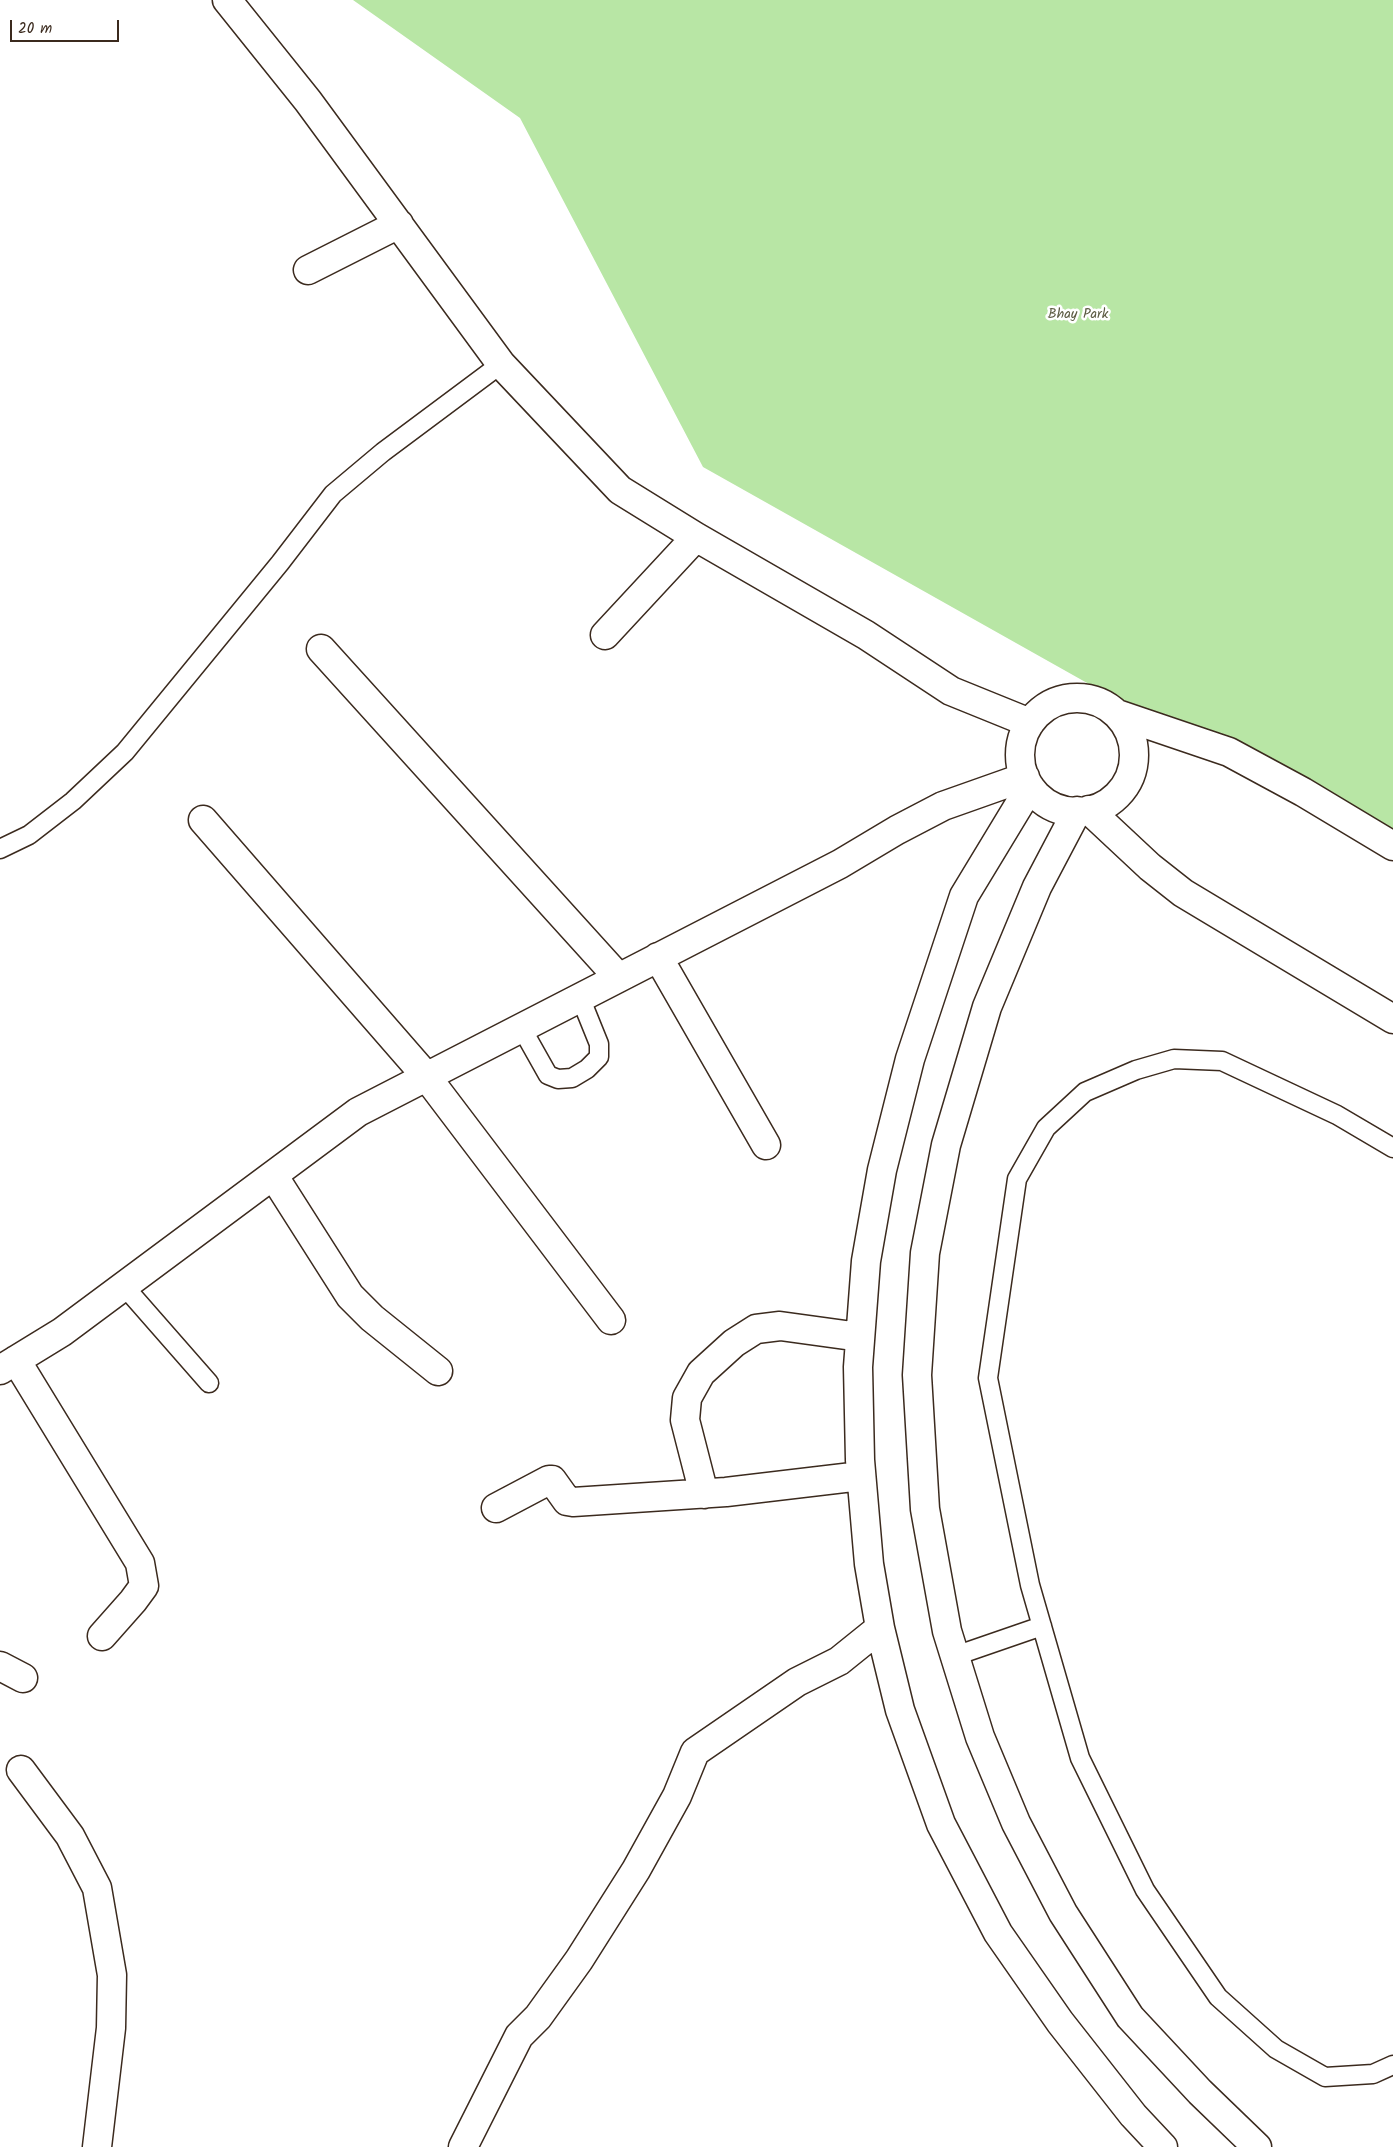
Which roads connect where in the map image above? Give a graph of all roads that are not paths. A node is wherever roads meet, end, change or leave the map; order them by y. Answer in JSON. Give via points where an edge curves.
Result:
{"nodes":[{"id":1,"x":238,"y":3,"type":"edge"},
{"id":2,"x":398,"y":224,"type":"junction"},
{"id":3,"x":308,"y":270,"type":"dead end"},
{"id":4,"x":501,"y":364,"type":"junction"},
{"id":5,"x":696,"y":537,"type":"junction"},
{"id":6,"x":605,"y":635,"type":"dead end"},
{"id":7,"x":321,"y":649,"type":"dead end"},
{"id":8,"x":1117,"y":714,"type":"junction"},
{"id":9,"x":1030,"y":723,"type":"junction"},
{"id":10,"x":1027,"y":782,"type":"junction"},
{"id":11,"x":1083,"y":811,"type":"junction"},
{"id":12,"x":203,"y":820,"type":"dead end"},
{"id":13,"x":1393,"y":846,"type":"edge"},
{"id":14,"x":0,"y":849,"type":"edge"},
{"id":15,"x":658,"y":957,"type":"junction"},
{"id":16,"x":618,"y":977,"type":"junction"},
{"id":17,"x":580,"y":997,"type":"junction"},
{"id":18,"x":1393,"y":1018,"type":"edge"},
{"id":19,"x":521,"y":1027,"type":"junction"},
{"id":20,"x":426,"y":1076,"type":"junction"},
{"id":21,"x":766,"y":1145,"type":"dead end"},
{"id":22,"x":1393,"y":1148,"type":"edge"},
{"id":23,"x":273,"y":1175,"type":"junction"},
{"id":24,"x":124,"y":1286,"type":"junction"},
{"id":25,"x":611,"y":1320,"type":"dead end"},
{"id":26,"x":860,"y":1336,"type":"junction"},
{"id":27,"x":8,"y":1365,"type":"edge"},
{"id":28,"x":438,"y":1371,"type":"dead end"},
{"id":29,"x":209,"y":1383,"type":"dead end"},
{"id":30,"x":861,"y":1476,"type":"junction"},
{"id":31,"x":704,"y":1494,"type":"junction"},
{"id":32,"x":496,"y":1508,"type":"dead end"},
{"id":33,"x":1042,"y":1626,"type":"junction"},
{"id":34,"x":880,"y":1628,"type":"junction"},
{"id":35,"x":102,"y":1636,"type":"dead end"},
{"id":36,"x":954,"y":1656,"type":"junction"},
{"id":37,"x":21,"y":1770,"type":"dead end"},
{"id":38,"x":1393,"y":2065,"type":"edge"},
{"id":39,"x":97,"y":2147,"type":"edge"},
{"id":40,"x":463,"y":2147,"type":"edge"},
{"id":41,"x":1163,"y":2147,"type":"edge"},
{"id":42,"x":1257,"y":2147,"type":"edge"}],
"edges":[{"from":1,"to":2,"type":"street"},
{"from":2,"to":3,"type":"street"},
{"from":2,"to":4,"type":"street"},
{"from":4,"to":5,"type":"street","via":[[620,490]]},
{"from":4,"to":14,"type":"lane","via":[[383,452],[333,494],[126,752],[36,830]]},
{"from":5,"to":6,"type":"street"},
{"from":5,"to":9,"type":"street","via":[[866,635],[950,691]]},
{"from":7,"to":16,"type":"street"},
{"from":8,"to":9,"type":"street","via":[[1098,702],[1077,698],[1055,702]]},
{"from":8,"to":11,"type":"street","via":[[1133,743],[1130,776],[1118,795],[1099,807]]},
{"from":8,"to":13,"type":"street","via":[[1230,752]]},
{"from":9,"to":10,"type":"street","via":[[1020,755]]},
{"from":10,"to":11,"type":"street","via":[[1046,802],[1066,811]]},
{"from":10,"to":15,"type":"street","via":[[943,806],[840,864]]},
{"from":10,"to":26,"type":"street","via":[[964,896],[910,1060],[882,1170],[866,1261]]},
{"from":11,"to":18,"type":"street","via":[[1183,893]]},
{"from":11,"to":36,"type":"street","via":[[1037,887],[987,1007],[946,1145],[925,1253],[916,1375],[925,1508]]},
{"from":12,"to":20,"type":"street"},
{"from":15,"to":16,"type":"street"},
{"from":15,"to":21,"type":"street"},
{"from":16,"to":17,"type":"street"},
{"from":17,"to":19,"type":"street"},
{"from":17,"to":19,"type":"lane","via":[[599,1044],[598,1057],[572,1078],[558,1079],[548,1075]]},
{"from":19,"to":20,"type":"street"},
{"from":20,"to":23,"type":"street","via":[[358,1112]]},
{"from":20,"to":25,"type":"street"},
{"from":22,"to":33,"type":"lane","via":[[1337,1115],[1222,1061],[1174,1059],[1136,1070],[1085,1092],[1046,1128],[1017,1179],[988,1378],[1030,1585]]},
{"from":23,"to":24,"type":"street"},
{"from":23,"to":28,"type":"street","via":[[350,1296]]},
{"from":24,"to":27,"type":"street","via":[[62,1332]]},
{"from":24,"to":29,"type":"lane"},
{"from":26,"to":30,"type":"street"},
{"from":26,"to":31,"type":"street","via":[[780,1326],[756,1329],[734,1343],[701,1373],[687,1398],[685,1420]]},
{"from":27,"to":35,"type":"street","via":[[140,1563],[144,1586]]},
{"from":30,"to":31,"type":"street"},
{"from":30,"to":34,"type":"street","via":[[869,1564]]},
{"from":31,"to":32,"type":"street","via":[[573,1502],[567,1501],[552,1480],[548,1480]]},
{"from":33,"to":36,"type":"lane"},
{"from":33,"to":38,"type":"lane","via":[[1080,1758],[1145,1890],[1218,1997],[1276,2049],[1325,2077],[1373,2074]]},
{"from":34,"to":40,"type":"street","via":[[839,1661],[797,1682],[695,1752],[678,1796],[636,1870],[579,1960],[538,2018],[519,2036]]},
{"from":34,"to":41,"type":"street","via":[[900,1710],[941,1824],[998,1933],[1060,2022],[1133,2115]]},
{"from":36,"to":42,"type":"street","via":[[980,1737],[1016,1823],[1063,1913],[1130,2017]]},
{"from":37,"to":39,"type":"street","via":[[70,1836],[97,1888],[112,1975],[111,2028]]}]}
